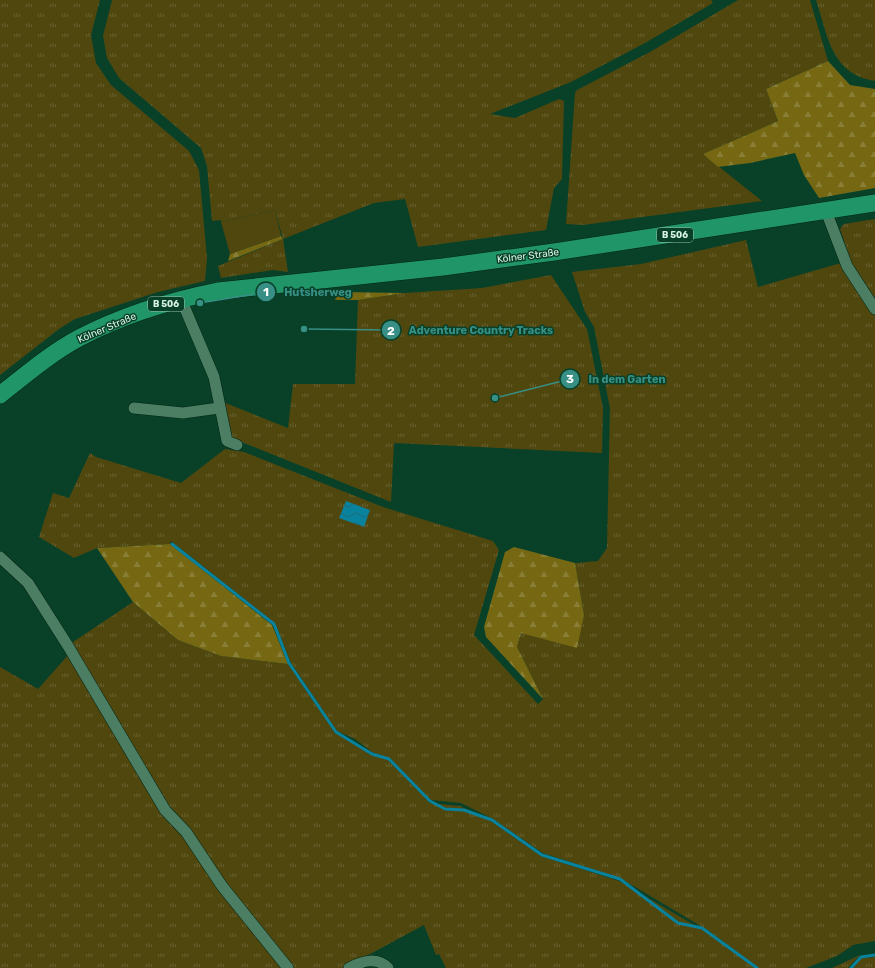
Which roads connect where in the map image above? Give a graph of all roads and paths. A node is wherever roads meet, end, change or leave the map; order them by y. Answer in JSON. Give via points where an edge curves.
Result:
{"nodes":[{"id":1,"x":875,"y":203,"type":"edge"},
{"id":2,"x":826,"y":211,"type":"junction"},
{"id":3,"x":180,"y":299,"type":"junction"},
{"id":4,"x":875,"y":309,"type":"edge"},
{"id":5,"x":0,"y":395,"type":"edge"},
{"id":6,"x":134,"y":408,"type":"dead end"},
{"id":7,"x":219,"y":408,"type":"junction"},
{"id":8,"x":237,"y":445,"type":"dead end"},
{"id":9,"x":0,"y":557,"type":"edge"},
{"id":10,"x":288,"y":968,"type":"edge"},
{"id":11,"x":349,"y":968,"type":"edge"},
{"id":12,"x":388,"y":968,"type":"edge"}],
"edges":[{"from":1,"to":2,"type":"main road","name":"Kölner Straße","number":"B 506"},
{"from":2,"to":3,"type":"main road","name":"Kölner Straße","number":"B 506","via":[[562,251],[443,267],[218,291]]},
{"from":2,"to":4,"type":"street","via":[[847,266]]},
{"from":3,"to":5,"type":"main road","name":"Kölner Straße","number":"B 506","via":[[79,338]]},
{"from":3,"to":7,"type":"street","via":[[214,377]]},
{"from":6,"to":7,"type":"street","via":[[183,413]]},
{"from":7,"to":8,"type":"street","via":[[227,441]]},
{"from":9,"to":10,"type":"street","via":[[28,583],[72,652],[165,810],[186,832],[222,886]]},
{"from":11,"to":12,"type":"street","via":[[372,960]]}]}
